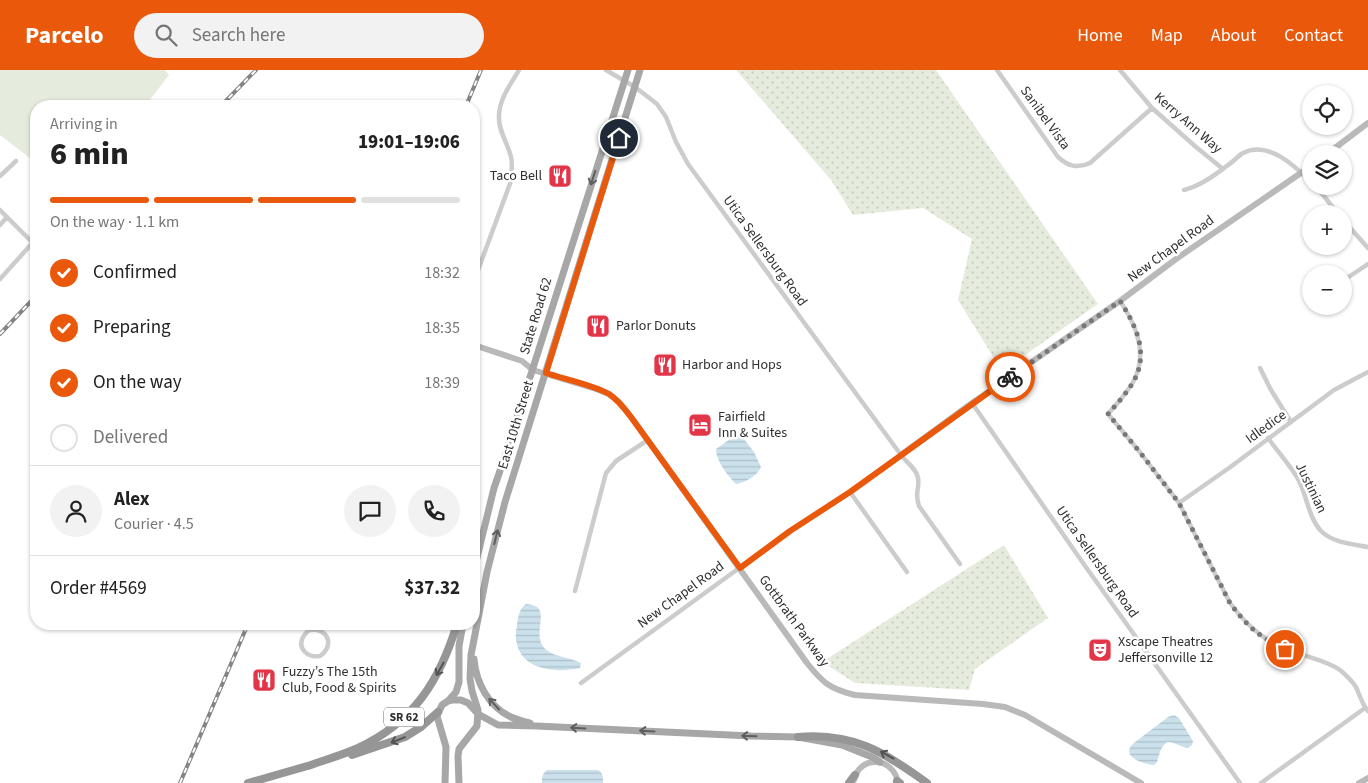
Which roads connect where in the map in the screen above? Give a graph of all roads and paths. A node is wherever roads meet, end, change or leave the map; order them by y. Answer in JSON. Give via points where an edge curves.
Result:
{"nodes":[{"id":1,"x":519,"y":70,"type":"edge"},
{"id":2,"x":606,"y":70,"type":"edge"},
{"id":3,"x":628,"y":70,"type":"edge"},
{"id":4,"x":640,"y":70,"type":"edge"},
{"id":5,"x":996,"y":70,"type":"edge"},
{"id":6,"x":1120,"y":70,"type":"edge"},
{"id":7,"x":624,"y":82,"type":"junction"},
{"id":8,"x":634,"y":87,"type":"junction"},
{"id":9,"x":1152,"y":108,"type":"junction"},
{"id":10,"x":1368,"y":123,"type":"edge"},
{"id":11,"x":1339,"y":145,"type":"edge"},
{"id":12,"x":16,"y":161,"type":"dead end"},
{"id":13,"x":1223,"y":169,"type":"junction"},
{"id":14,"x":1302,"y":173,"type":"joint"},
{"id":15,"x":0,"y":176,"type":"edge"},
{"id":16,"x":1184,"y":190,"type":"dead end"},
{"id":17,"x":1323,"y":195,"type":"edge"},
{"id":18,"x":1331,"y":205,"type":"edge"},
{"id":19,"x":0,"y":210,"type":"edge"},
{"id":20,"x":7,"y":217,"type":"junction"},
{"id":21,"x":0,"y":225,"type":"edge"},
{"id":22,"x":1352,"y":230,"type":"edge"},
{"id":23,"x":30,"y":237,"type":"edge"},
{"id":24,"x":30,"y":246,"type":"edge"},
{"id":25,"x":1368,"y":248,"type":"edge"},
{"id":26,"x":1368,"y":264,"type":"edge"},
{"id":27,"x":480,"y":266,"type":"edge"},
{"id":28,"x":1352,"y":275,"type":"edge"},
{"id":29,"x":0,"y":279,"type":"edge"},
{"id":30,"x":1120,"y":301,"type":"junction"},
{"id":31,"x":480,"y":347,"type":"edge"},
{"id":32,"x":1260,"y":368,"type":"dead end"},
{"id":33,"x":532,"y":370,"type":"junction"},
{"id":34,"x":1368,"y":372,"type":"edge"},
{"id":35,"x":546,"y":373,"type":"junction"},
{"id":36,"x":972,"y":403,"type":"junction"},
{"id":37,"x":1291,"y":422,"type":"junction"},
{"id":38,"x":1268,"y":438,"type":"junction"},
{"id":39,"x":648,"y":440,"type":"junction"},
{"id":40,"x":901,"y":455,"type":"junction"},
{"id":41,"x":850,"y":492,"type":"junction"},
{"id":42,"x":1179,"y":503,"type":"junction"},
{"id":43,"x":480,"y":545,"type":"edge"},
{"id":44,"x":1368,"y":547,"type":"edge"},
{"id":45,"x":960,"y":564,"type":"dead end"},
{"id":46,"x":740,"y":568,"type":"junction"},
{"id":47,"x":908,"y":572,"type":"dead end"},
{"id":48,"x":575,"y":591,"type":"dead end"},
{"id":49,"x":480,"y":607,"type":"edge"},
{"id":50,"x":310,"y":630,"type":"edge"},
{"id":51,"x":319,"y":630,"type":"edge"},
{"id":52,"x":455,"y":630,"type":"edge"},
{"id":53,"x":462,"y":630,"type":"edge"},
{"id":54,"x":476,"y":630,"type":"edge"},
{"id":55,"x":473,"y":644,"type":"junction"},
{"id":56,"x":582,"y":683,"type":"dead end"},
{"id":57,"x":448,"y":701,"type":"junction"},
{"id":58,"x":1367,"y":710,"type":"edge"},
{"id":59,"x":438,"y":712,"type":"junction"},
{"id":60,"x":478,"y":714,"type":"junction"},
{"id":61,"x":536,"y":726,"type":"junction"},
{"id":62,"x":798,"y":737,"type":"junction"},
{"id":63,"x":880,"y":762,"type":"junction"},
{"id":64,"x":308,"y":766,"type":"junction"},
{"id":65,"x":1368,"y":778,"type":"edge"},
{"id":66,"x":854,"y":779,"type":"edge"},
{"id":67,"x":898,"y":782,"type":"edge"},
{"id":68,"x":248,"y":783,"type":"edge"},
{"id":69,"x":445,"y":783,"type":"edge"},
{"id":70,"x":459,"y":783,"type":"edge"},
{"id":71,"x":849,"y":783,"type":"edge"},
{"id":72,"x":927,"y":783,"type":"edge"},
{"id":73,"x":1141,"y":783,"type":"edge"},
{"id":74,"x":1240,"y":783,"type":"edge"},
{"id":75,"x":1261,"y":783,"type":"edge"},
{"id":76,"x":1359,"y":783,"type":"edge"}],
"edges":[{"from":1,"to":27,"type":"street","via":[[504,95],[499,116],[511,158],[511,181]]},
{"from":2,"to":7,"type":"street","name":"Utica Sellersburg Road"},
{"from":3,"to":7,"type":"main road","name":"State Road 62"},
{"from":4,"to":8,"type":"main road","name":"East 10th Street"},
{"from":5,"to":9,"type":"street","name":"Sanibel Vista","via":[[1058,156],[1070,166],[1090,163]]},
{"from":6,"to":9,"type":"street","name":"Kerry Ann Way"},
{"from":7,"to":8,"type":"street","name":"Utica Sellersburg Road"},
{"from":7,"to":33,"type":"main road","name":"State Road 62","one_way":true},
{"from":8,"to":35,"type":"main road","name":"East 10th Street"},
{"from":8,"to":40,"type":"street","name":"Utica Sellersburg Road","via":[[661,109],[688,164]]},
{"from":9,"to":13,"type":"street","name":"Kerry Ann Way"},
{"from":10,"to":11,"type":"street"},
{"from":12,"to":15,"type":"street"},
{"from":13,"to":14,"type":"street","via":[[1243,153],[1267,150]]},
{"from":13,"to":16,"type":"street","via":[[1197,187]]},
{"from":14,"to":30,"type":"street","name":"New Chapel Road"},
{"from":17,"to":18,"type":"street"},
{"from":19,"to":20,"type":"street"},
{"from":20,"to":21,"type":"street"},
{"from":20,"to":23,"type":"street"},
{"from":22,"to":25,"type":"street"},
{"from":24,"to":29,"type":"street"},
{"from":26,"to":28,"type":"street"},
{"from":30,"to":36,"type":"street","name":"New Chapel Road"},
{"from":30,"to":42,"type":"street","via":[[1139,336],[1140,356],[1133,383],[1108,414]]},
{"from":31,"to":33,"type":"street","name":"Gottbrath Parkway","via":[[522,361]]},
{"from":32,"to":37,"type":"street"},
{"from":33,"to":35,"type":"street","name":"Gottbrath Parkway"},
{"from":33,"to":43,"type":"main road","name":"State Road 62","via":[[494,488]]},
{"from":34,"to":37,"type":"street","name":"Idledice","via":[[1334,390]]},
{"from":35,"to":39,"type":"street","name":"Gottbrath Parkway","via":[[609,394]]},
{"from":49,"to":35,"type":"main road","name":"East 10th Street","one_way":true,"via":[[503,510]]},
{"from":36,"to":40,"type":"street","name":"New Chapel Road"},
{"from":36,"to":74,"type":"street","name":"Utica Sellersburg Road"},
{"from":37,"to":38,"type":"street","name":"Idledice"},
{"from":38,"to":42,"type":"street","name":"Idledice"},
{"from":38,"to":44,"type":"street","name":"Justinian","via":[[1298,480],[1322,532],[1340,542]]},
{"from":39,"to":46,"type":"street","name":"Gottbrath Parkway"},
{"from":39,"to":48,"type":"street","via":[[616,461],[606,472]]},
{"from":40,"to":41,"type":"street","name":"New Chapel Road"},
{"from":40,"to":45,"type":"street","name":"Utica Sellersburg Road","via":[[918,475],[916,494],[919,506]]},
{"from":41,"to":46,"type":"street","name":"New Chapel Road"},
{"from":41,"to":47,"type":"street"},
{"from":42,"to":58,"type":"street","via":[[1230,603],[1250,627],[1278,646],[1338,669],[1355,686]]},
{"from":46,"to":56,"type":"street","name":"New Chapel Road"},
{"from":46,"to":73,"type":"street","name":"Gottbrath Parkway","via":[[818,677],[837,690],[855,695],[1005,707],[1026,715]]},
{"from":50,"to":51,"type":"street","via":[[302,639],[303,650],[310,656],[320,656],[327,649],[328,639]]},
{"from":52,"to":64,"type":"highway","number":"SR 62","one_way":true,"via":[[437,674],[403,718],[372,741]]},
{"from":53,"to":57,"type":"main road","via":[[458,655],[459,682]]},
{"from":55,"to":54,"type":"main road","name":"East 10th Street","one_way":true},
{"from":55,"to":60,"type":"main road","name":"East 10th Street","via":[[470,679]]},
{"from":61,"to":55,"type":"main road","one_way":true,"via":[[505,714],[487,697],[477,677]]},
{"from":57,"to":59,"type":"main road"},
{"from":57,"to":60,"type":"main road","via":[[464,701]]},
{"from":58,"to":75,"type":"street"},
{"from":59,"to":64,"type":"highway","one_way":true,"via":[[397,741]]},
{"from":59,"to":69,"type":"main road","via":[[446,747]]},
{"from":60,"to":61,"type":"main road","via":[[498,725]]},
{"from":60,"to":70,"type":"main road","via":[[477,726],[458,753]]},
{"from":62,"to":61,"type":"main road","one_way":true},
{"from":62,"to":63,"type":"main road","via":[[842,744]]},
{"from":72,"to":62,"type":"highway","one_way":true,"via":[[891,757],[850,740],[815,735]]},
{"from":63,"to":66,"type":"street","via":[[866,764]]},
{"from":63,"to":67,"type":"street","via":[[892,769]]},
{"from":64,"to":68,"type":"highway","number":"SR 62"},
{"from":65,"to":76,"type":"street"},
{"from":66,"to":71,"type":"highway"}]}
